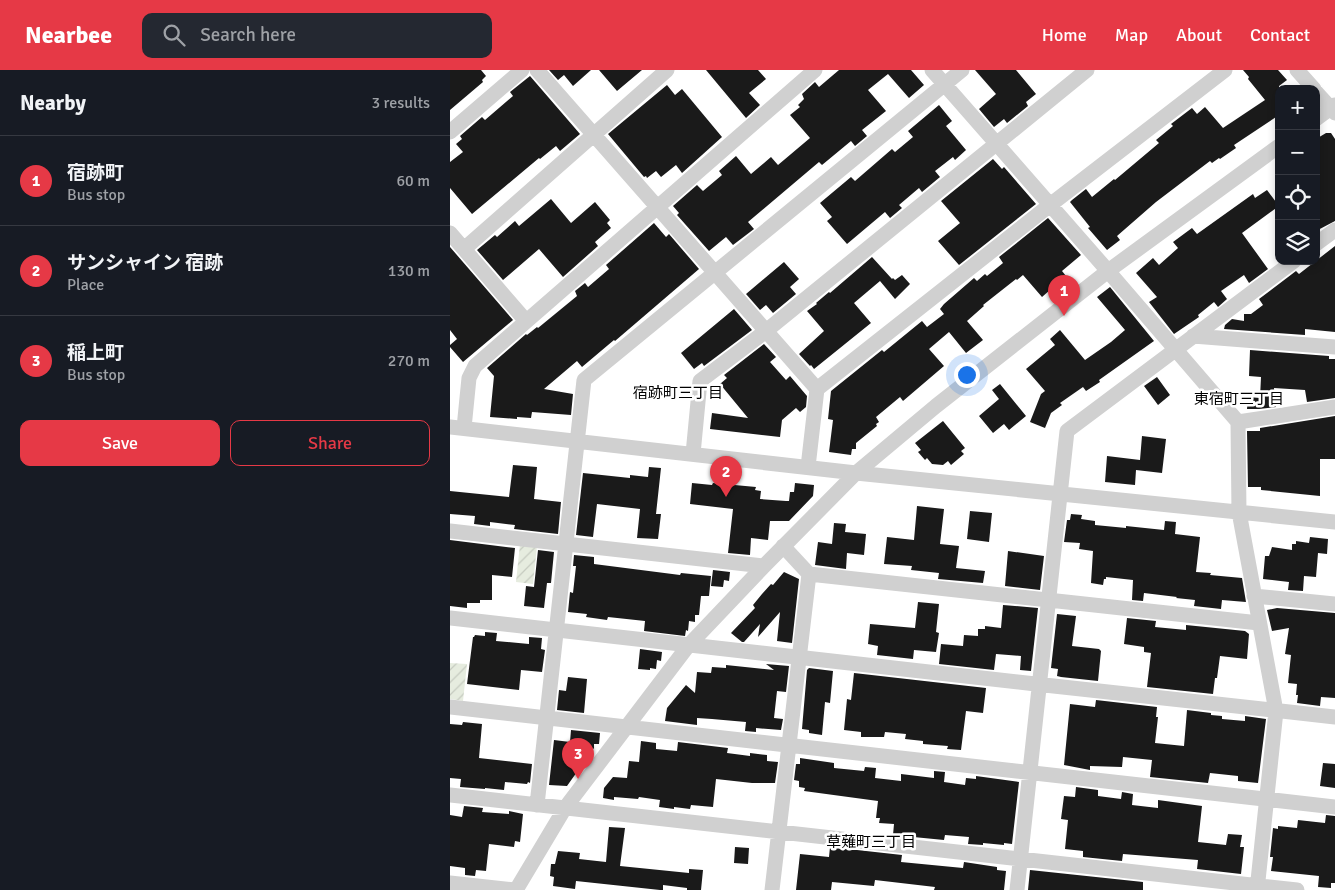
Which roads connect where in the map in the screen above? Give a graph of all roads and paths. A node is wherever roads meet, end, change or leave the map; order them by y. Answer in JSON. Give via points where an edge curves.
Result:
{"nodes":[{"id":1,"x":522,"y":70,"type":"edge"},
{"id":2,"x":537,"y":70,"type":"edge"},
{"id":3,"x":667,"y":70,"type":"edge"},
{"id":4,"x":815,"y":70,"type":"edge"},
{"id":5,"x":932,"y":70,"type":"edge"},
{"id":6,"x":962,"y":70,"type":"edge"},
{"id":7,"x":1087,"y":70,"type":"edge"},
{"id":8,"x":1225,"y":70,"type":"edge"},
{"id":9,"x":1297,"y":70,"type":"edge"},
{"id":10,"x":945,"y":85,"type":"junction"},
{"id":11,"x":1310,"y":85,"type":"edge"},
{"id":12,"x":1320,"y":96,"type":"edge"},
{"id":13,"x":1334,"y":109,"type":"edge"},
{"id":14,"x":1320,"y":117,"type":"edge"},
{"id":15,"x":450,"y":132,"type":"edge"},
{"id":16,"x":594,"y":134,"type":"junction"},
{"id":17,"x":996,"y":143,"type":"junction"},
{"id":18,"x":1275,"y":149,"type":"edge"},
{"id":19,"x":1050,"y":205,"type":"junction"},
{"id":20,"x":658,"y":207,"type":"junction"},
{"id":21,"x":1335,"y":230,"type":"edge"},
{"id":22,"x":450,"y":232,"type":"edge"},
{"id":23,"x":1320,"y":241,"type":"edge"},
{"id":24,"x":464,"y":249,"type":"junction"},
{"id":25,"x":1289,"y":265,"type":"edge"},
{"id":26,"x":1108,"y":271,"type":"junction"},
{"id":27,"x":715,"y":273,"type":"junction"},
{"id":28,"x":526,"y":321,"type":"junction"},
{"id":29,"x":766,"y":331,"type":"junction"},
{"id":30,"x":1193,"y":336,"type":"junction"},
{"id":31,"x":1335,"y":347,"type":"edge"},
{"id":32,"x":1175,"y":349,"type":"junction"},
{"id":33,"x":817,"y":389,"type":"junction"},
{"id":34,"x":1335,"y":407,"type":"edge"},
{"id":35,"x":1238,"y":422,"type":"junction"},
{"id":36,"x":457,"y":428,"type":"edge"},
{"id":37,"x":578,"y":441,"type":"junction"},
{"id":38,"x":693,"y":454,"type":"junction"},
{"id":39,"x":808,"y":467,"type":"junction"},
{"id":40,"x":856,"y":473,"type":"junction"},
{"id":41,"x":1060,"y":494,"type":"junction"},
{"id":42,"x":1239,"y":512,"type":"junction"},
{"id":43,"x":1335,"y":522,"type":"edge"},
{"id":44,"x":450,"y":531,"type":"edge"},
{"id":45,"x":566,"y":544,"type":"junction"},
{"id":46,"x":783,"y":546,"type":"junction"},
{"id":47,"x":764,"y":566,"type":"junction"},
{"id":48,"x":809,"y":574,"type":"junction"},
{"id":49,"x":1254,"y":596,"type":"junction"},
{"id":50,"x":1048,"y":599,"type":"junction"},
{"id":51,"x":1335,"y":604,"type":"edge"},
{"id":52,"x":450,"y":618,"type":"edge"},
{"id":53,"x":1260,"y":623,"type":"junction"},
{"id":54,"x":556,"y":630,"type":"junction"},
{"id":55,"x":688,"y":646,"type":"junction"},
{"id":56,"x":799,"y":657,"type":"junction"},
{"id":57,"x":1039,"y":685,"type":"junction"},
{"id":58,"x":450,"y":707,"type":"edge"},
{"id":59,"x":1276,"y":711,"type":"junction"},
{"id":60,"x":1335,"y":717,"type":"edge"},
{"id":61,"x":546,"y":718,"type":"junction"},
{"id":62,"x":627,"y":727,"type":"junction"},
{"id":63,"x":789,"y":746,"type":"junction"},
{"id":64,"x":1029,"y":773,"type":"junction"},
{"id":65,"x":450,"y":795,"type":"edge"},
{"id":66,"x":1267,"y":800,"type":"junction"},
{"id":67,"x":537,"y":805,"type":"junction"},
{"id":68,"x":1335,"y":807,"type":"edge"},
{"id":69,"x":565,"y":808,"type":"junction"},
{"id":70,"x":779,"y":832,"type":"junction"},
{"id":71,"x":1020,"y":860,"type":"junction"},
{"id":72,"x":450,"y":883,"type":"edge"},
{"id":73,"x":1257,"y":888,"type":"edge"},
{"id":74,"x":516,"y":890,"type":"edge"},
{"id":75,"x":772,"y":890,"type":"edge"},
{"id":76,"x":1016,"y":890,"type":"edge"},
{"id":77,"x":1297,"y":890,"type":"edge"}],
"edges":[{"from":1,"to":15,"type":"street"},
{"from":2,"to":16,"type":"street"},
{"from":3,"to":16,"type":"street"},
{"from":4,"to":20,"type":"street"},
{"from":5,"to":10,"type":"street"},
{"from":6,"to":10,"type":"street"},
{"from":7,"to":17,"type":"street"},
{"from":8,"to":19,"type":"street"},
{"from":9,"to":11,"type":"street"},
{"from":10,"to":17,"type":"street"},
{"from":10,"to":27,"type":"street"},
{"from":12,"to":13,"type":"street"},
{"from":13,"to":14,"type":"street"},
{"from":16,"to":20,"type":"street"},
{"from":16,"to":24,"type":"street"},
{"from":17,"to":19,"type":"street"},
{"from":17,"to":29,"type":"street"},
{"from":18,"to":26,"type":"street"},
{"from":19,"to":26,"type":"street"},
{"from":19,"to":33,"type":"street"},
{"from":20,"to":27,"type":"street"},
{"from":20,"to":28,"type":"street"},
{"from":21,"to":23,"type":"street"},
{"from":22,"to":24,"type":"street"},
{"from":24,"to":28,"type":"street"},
{"from":25,"to":30,"type":"street"},
{"from":26,"to":32,"type":"street"},
{"from":26,"to":40,"type":"street"},
{"from":27,"to":29,"type":"street"},
{"from":27,"to":37,"type":"street","via":[[584,380]]},
{"from":28,"to":36,"type":"street","via":[[475,366]]},
{"from":29,"to":33,"type":"street"},
{"from":29,"to":38,"type":"street","via":[[700,381]]},
{"from":30,"to":31,"type":"street"},
{"from":30,"to":32,"type":"street"},
{"from":32,"to":35,"type":"street"},
{"from":32,"to":41,"type":"street","via":[[1067,431]]},
{"from":33,"to":39,"type":"street"},
{"from":34,"to":35,"type":"street"},
{"from":35,"to":42,"type":"street"},
{"from":36,"to":37,"type":"street"},
{"from":37,"to":38,"type":"street"},
{"from":37,"to":45,"type":"street"},
{"from":38,"to":39,"type":"street"},
{"from":39,"to":40,"type":"street"},
{"from":40,"to":41,"type":"street"},
{"from":40,"to":46,"type":"street"},
{"from":41,"to":42,"type":"street"},
{"from":41,"to":50,"type":"street"},
{"from":42,"to":43,"type":"street"},
{"from":42,"to":49,"type":"street"},
{"from":44,"to":45,"type":"street"},
{"from":45,"to":47,"type":"street"},
{"from":45,"to":54,"type":"street"},
{"from":46,"to":47,"type":"street"},
{"from":46,"to":48,"type":"street"},
{"from":47,"to":55,"type":"street"},
{"from":48,"to":50,"type":"street"},
{"from":48,"to":56,"type":"street"},
{"from":49,"to":51,"type":"street"},
{"from":49,"to":53,"type":"street"},
{"from":50,"to":53,"type":"street"},
{"from":50,"to":57,"type":"street"},
{"from":52,"to":54,"type":"street"},
{"from":53,"to":59,"type":"street"},
{"from":54,"to":55,"type":"street"},
{"from":54,"to":61,"type":"street"},
{"from":55,"to":56,"type":"street"},
{"from":55,"to":62,"type":"street"},
{"from":56,"to":57,"type":"street"},
{"from":56,"to":63,"type":"street"},
{"from":57,"to":59,"type":"street"},
{"from":57,"to":64,"type":"street"},
{"from":58,"to":61,"type":"street"},
{"from":59,"to":60,"type":"street"},
{"from":59,"to":66,"type":"street"},
{"from":61,"to":62,"type":"street"},
{"from":61,"to":67,"type":"street"},
{"from":62,"to":63,"type":"street"},
{"from":62,"to":69,"type":"street"},
{"from":63,"to":64,"type":"street"},
{"from":63,"to":70,"type":"street"},
{"from":64,"to":66,"type":"street"},
{"from":64,"to":71,"type":"street"},
{"from":65,"to":67,"type":"street"},
{"from":66,"to":68,"type":"street"},
{"from":66,"to":73,"type":"street"},
{"from":67,"to":69,"type":"street"},
{"from":69,"to":70,"type":"street"},
{"from":69,"to":74,"type":"street"},
{"from":70,"to":71,"type":"street"},
{"from":70,"to":75,"type":"street"},
{"from":71,"to":73,"type":"street"},
{"from":71,"to":76,"type":"street"},
{"from":72,"to":74,"type":"street"},
{"from":73,"to":77,"type":"street"}]}
